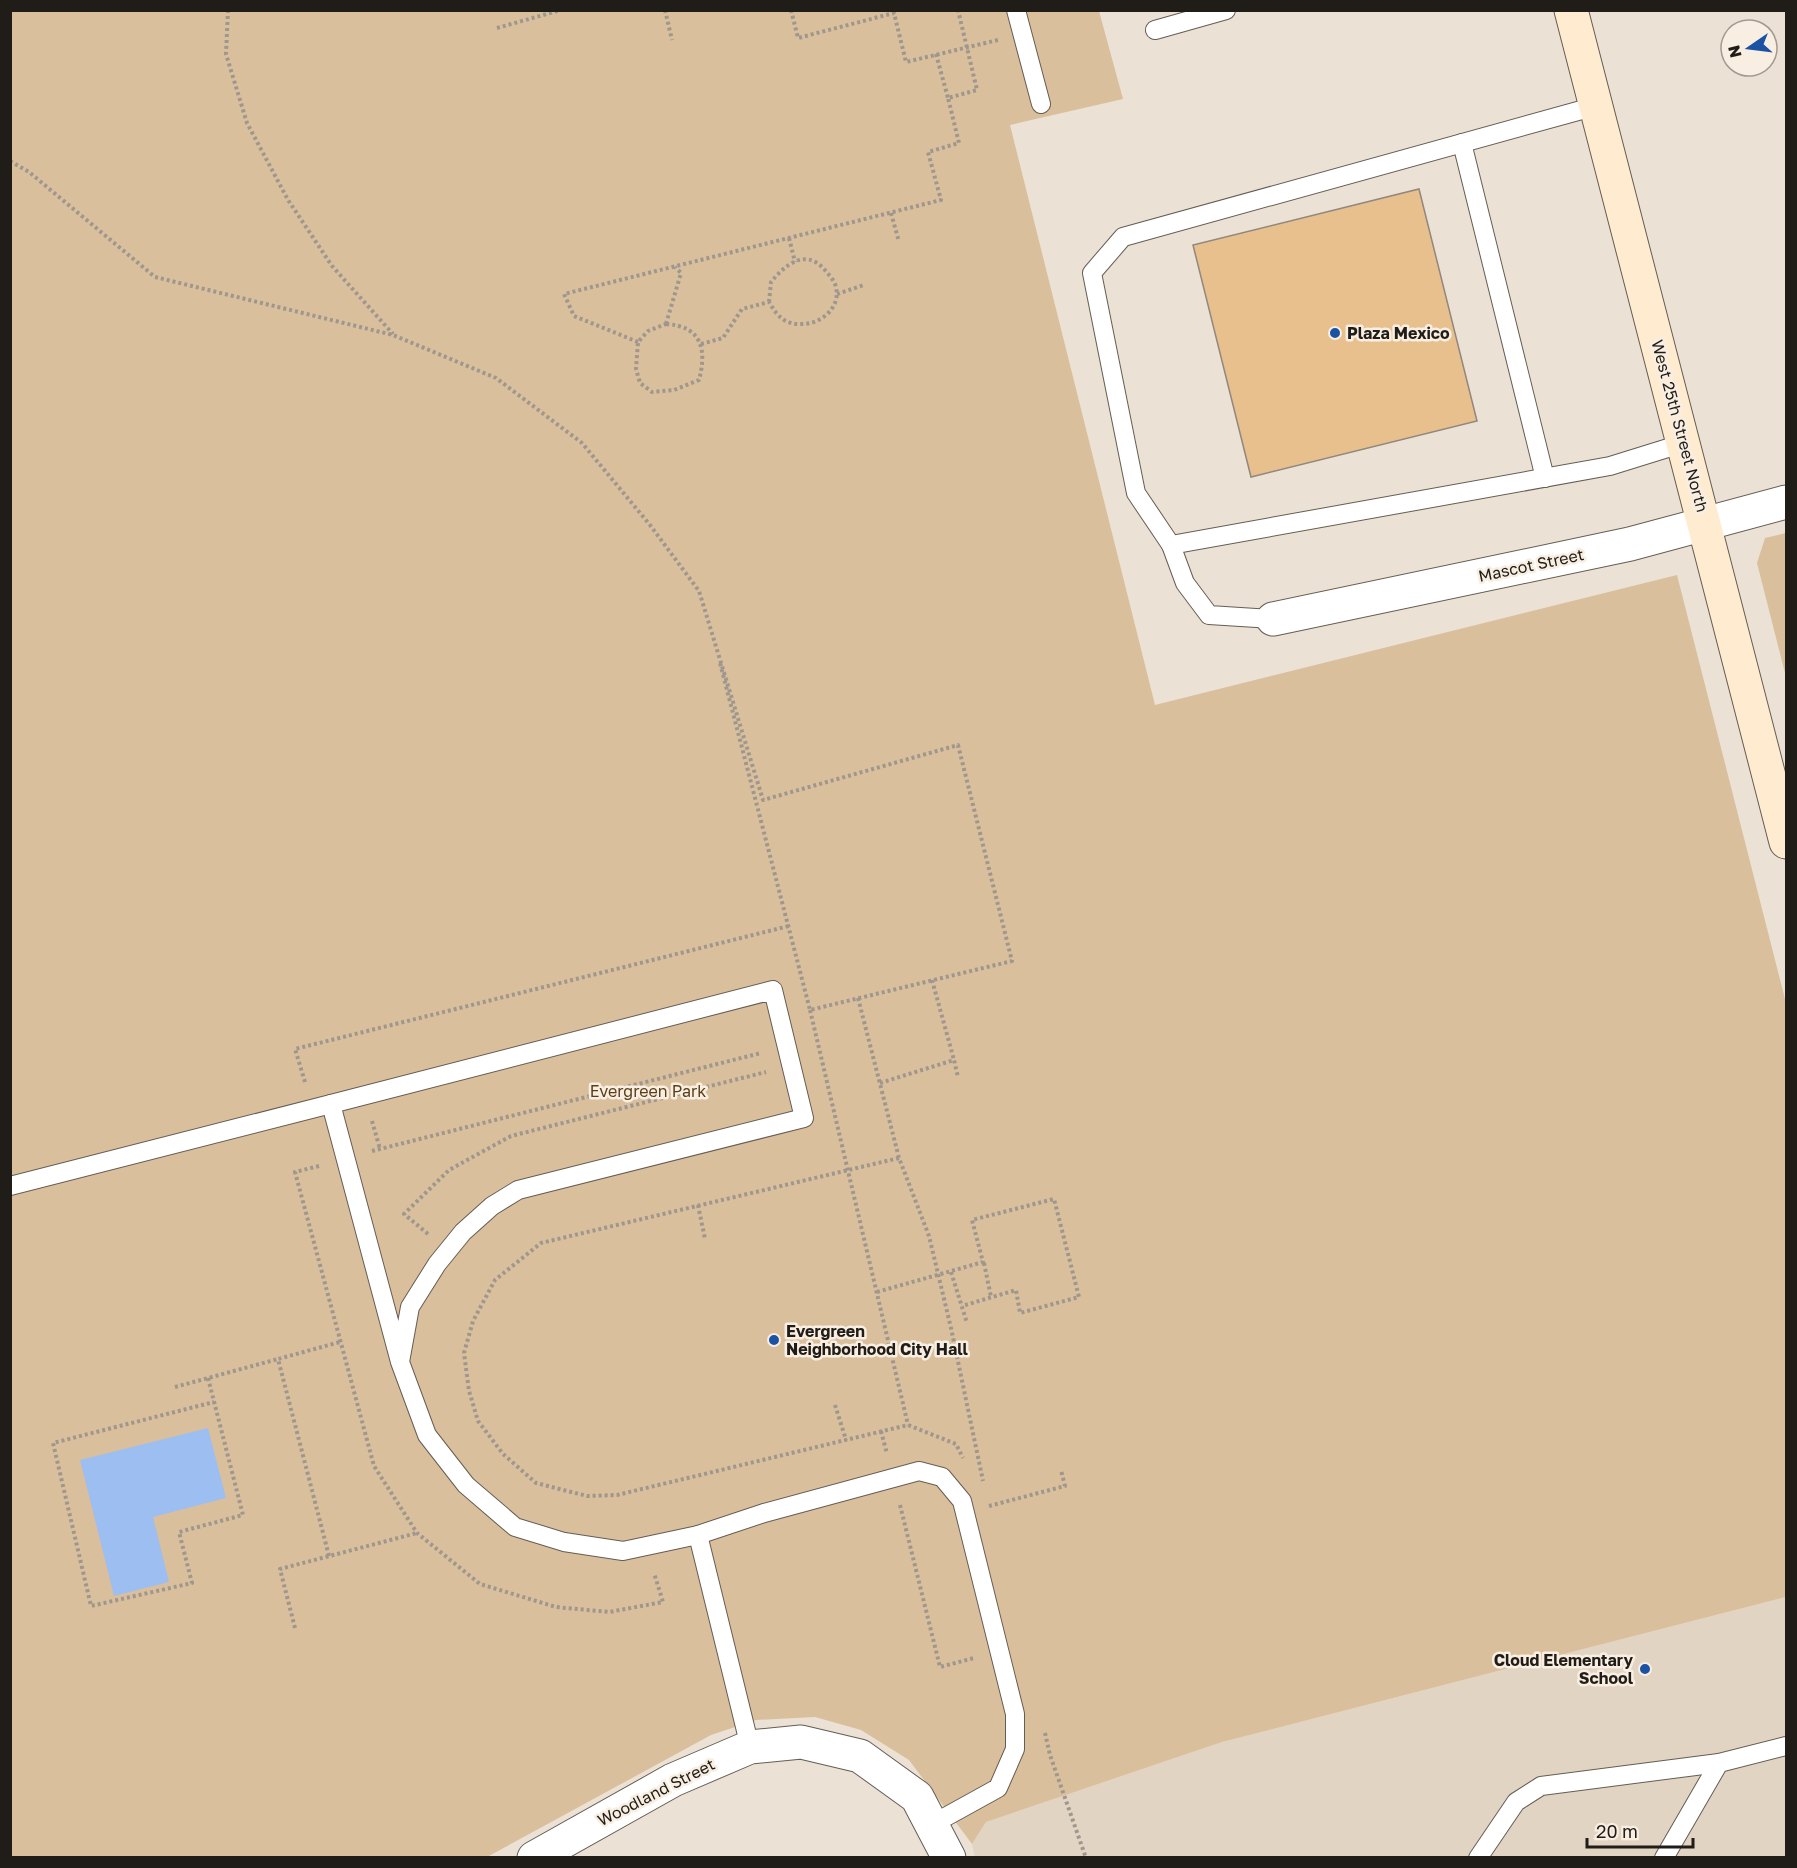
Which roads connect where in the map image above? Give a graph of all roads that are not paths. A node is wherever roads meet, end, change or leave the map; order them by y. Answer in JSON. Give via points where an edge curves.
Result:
{"nodes":[{"id":1,"x":1016,"y":10,"type":"edge"},
{"id":2,"x":1226,"y":10,"type":"edge"},
{"id":3,"x":1571,"y":10,"type":"edge"},
{"id":4,"x":1155,"y":30,"type":"dead end"},
{"id":5,"x":1041,"y":104,"type":"dead end"},
{"id":6,"x":1596,"y":106,"type":"junction"},
{"id":7,"x":1462,"y":143,"type":"junction"},
{"id":8,"x":1684,"y":443,"type":"junction"},
{"id":9,"x":1545,"y":478,"type":"junction"},
{"id":10,"x":1786,"y":502,"type":"edge"},
{"id":11,"x":1705,"y":523,"type":"junction"},
{"id":12,"x":1171,"y":545,"type":"junction"},
{"id":13,"x":1273,"y":619,"type":"joint"},
{"id":14,"x":1786,"y":842,"type":"edge"},
{"id":15,"x":331,"y":1104,"type":"junction"},
{"id":16,"x":10,"y":1186,"type":"edge"},
{"id":17,"x":400,"y":1362,"type":"junction"},
{"id":18,"x":698,"y":1535,"type":"junction"},
{"id":19,"x":1786,"y":1746,"type":"edge"},
{"id":20,"x":750,"y":1747,"type":"junction"},
{"id":21,"x":1719,"y":1763,"type":"junction"},
{"id":22,"x":931,"y":1825,"type":"junction"},
{"id":23,"x":551,"y":1853,"type":"edge"},
{"id":24,"x":948,"y":1857,"type":"edge"},
{"id":25,"x":1478,"y":1857,"type":"edge"},
{"id":26,"x":1664,"y":1857,"type":"edge"}],
"edges":[{"from":1,"to":5,"type":"lane"},
{"from":2,"to":4,"type":"lane"},
{"from":3,"to":6,"type":"main road","name":"West 25th Street North"},
{"from":6,"to":7,"type":"lane"},
{"from":6,"to":8,"type":"main road","name":"West 25th Street North"},
{"from":7,"to":9,"type":"lane"},
{"from":7,"to":12,"type":"lane","via":[[1123,237],[1092,273],[1136,492]]},
{"from":8,"to":9,"type":"lane","via":[[1610,466]]},
{"from":8,"to":11,"type":"main road","name":"West 25th Street North"},
{"from":9,"to":12,"type":"lane"},
{"from":10,"to":11,"type":"street","name":"Mascot Street"},
{"from":11,"to":13,"type":"street","name":"Mascot Street","via":[[1630,544]]},
{"from":11,"to":14,"type":"main road","name":"West 25th Street North"},
{"from":12,"to":13,"type":"lane","via":[[1185,583],[1209,615]]},
{"from":15,"to":16,"type":"lane"},
{"from":15,"to":17,"type":"lane"},
{"from":15,"to":17,"type":"lane","via":[[773,990],[804,1118],[518,1190],[492,1206],[463,1232],[437,1264],[410,1307]]},
{"from":17,"to":18,"type":"lane","via":[[427,1435],[466,1485],[515,1527],[564,1542],[623,1551]]},
{"from":18,"to":20,"type":"lane"},
{"from":18,"to":22,"type":"lane","via":[[919,1471],[942,1477],[962,1501],[1015,1714],[1015,1749],[998,1788]]},
{"from":19,"to":21,"type":"lane"},
{"from":20,"to":22,"type":"street","name":"Woodland Street","via":[[801,1742],[860,1756],[917,1797]]},
{"from":20,"to":23,"type":"street","name":"Woodland Street","via":[[673,1780]]},
{"from":21,"to":25,"type":"lane","via":[[1541,1786],[1516,1802]]},
{"from":21,"to":26,"type":"lane"},
{"from":22,"to":24,"type":"street","name":"Woodland Street"}]}
